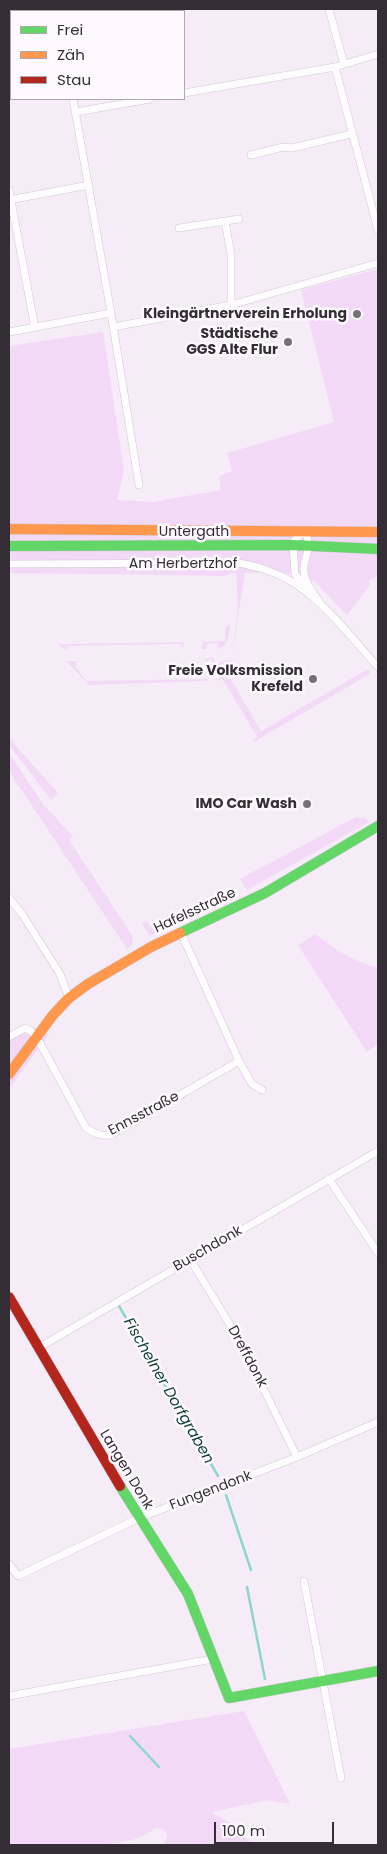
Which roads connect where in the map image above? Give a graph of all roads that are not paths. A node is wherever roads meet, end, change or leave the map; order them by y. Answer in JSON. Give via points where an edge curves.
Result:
{"nodes":[{"id":1,"x":329,"y":9,"type":"edge"},
{"id":2,"x":378,"y":54,"type":"edge"},
{"id":3,"x":344,"y":64,"type":"junction"},
{"id":4,"x":334,"y":67,"type":"junction"},
{"id":5,"x":185,"y":93,"type":"edge"},
{"id":6,"x":73,"y":100,"type":"edge"},
{"id":7,"x":144,"y":100,"type":"edge"},
{"id":8,"x":76,"y":112,"type":"junction"},
{"id":9,"x":351,"y":134,"type":"junction"},
{"id":10,"x":251,"y":155,"type":"dead end"},
{"id":11,"x":89,"y":185,"type":"junction"},
{"id":12,"x":9,"y":190,"type":"edge"},
{"id":13,"x":10,"y":200,"type":"edge"},
{"id":14,"x":239,"y":218,"type":"dead end"},
{"id":15,"x":225,"y":221,"type":"junction"},
{"id":16,"x":179,"y":228,"type":"dead end"},
{"id":17,"x":378,"y":230,"type":"edge"},
{"id":18,"x":378,"y":263,"type":"edge"},
{"id":19,"x":231,"y":306,"type":"junction"},
{"id":20,"x":111,"y":313,"type":"junction"},
{"id":21,"x":113,"y":327,"type":"junction"},
{"id":22,"x":35,"y":328,"type":"junction"},
{"id":23,"x":9,"y":332,"type":"edge"},
{"id":24,"x":139,"y":485,"type":"dead end"},
{"id":25,"x":9,"y":529,"type":"edge"},
{"id":26,"x":304,"y":531,"type":"junction"},
{"id":27,"x":378,"y":532,"type":"edge"},
{"id":28,"x":9,"y":546,"type":"edge"},
{"id":29,"x":293,"y":546,"type":"junction"},
{"id":30,"x":309,"y":546,"type":"junction"},
{"id":31,"x":378,"y":549,"type":"edge"},
{"id":32,"x":9,"y":564,"type":"edge"},
{"id":33,"x":319,"y":601,"type":"junction"},
{"id":34,"x":378,"y":667,"type":"edge"},
{"id":35,"x":378,"y":826,"type":"edge"},
{"id":36,"x":9,"y":898,"type":"edge"},
{"id":37,"x":181,"y":933,"type":"junction"},
{"id":38,"x":69,"y":998,"type":"junction"},
{"id":39,"x":36,"y":1036,"type":"junction"},
{"id":40,"x":9,"y":1037,"type":"edge"},
{"id":41,"x":239,"y":1061,"type":"junction"},
{"id":42,"x":9,"y":1074,"type":"edge"},
{"id":43,"x":262,"y":1090,"type":"dead end"},
{"id":44,"x":378,"y":1151,"type":"edge"},
{"id":45,"x":329,"y":1179,"type":"junction"},
{"id":46,"x":378,"y":1253,"type":"edge"},
{"id":47,"x":190,"y":1259,"type":"junction"},
{"id":48,"x":9,"y":1297,"type":"edge"},
{"id":49,"x":38,"y":1348,"type":"junction"},
{"id":50,"x":378,"y":1422,"type":"edge"},
{"id":51,"x":298,"y":1457,"type":"junction"},
{"id":52,"x":139,"y":1518,"type":"junction"},
{"id":53,"x":9,"y":1564,"type":"edge"},
{"id":54,"x":304,"y":1581,"type":"dead end"},
{"id":55,"x":213,"y":1660,"type":"junction"},
{"id":56,"x":378,"y":1671,"type":"edge"},
{"id":57,"x":324,"y":1682,"type":"junction"},
{"id":58,"x":9,"y":1696,"type":"edge"},
{"id":59,"x":341,"y":1778,"type":"dead end"}],
"edges":[{"from":1,"to":3,"type":"street"},
{"from":2,"to":3,"type":"street"},
{"from":3,"to":4,"type":"street"},
{"from":4,"to":5,"type":"street"},
{"from":4,"to":9,"type":"street"},
{"from":6,"to":8,"type":"street"},
{"from":7,"to":8,"type":"street"},
{"from":8,"to":11,"type":"street"},
{"from":9,"to":10,"type":"street"},
{"from":9,"to":17,"type":"street"},
{"from":11,"to":13,"type":"street"},
{"from":11,"to":20,"type":"street"},
{"from":12,"to":13,"type":"street"},
{"from":13,"to":22,"type":"street"},
{"from":14,"to":15,"type":"street"},
{"from":15,"to":16,"type":"street"},
{"from":15,"to":19,"type":"street","via":[[231,255]]},
{"from":18,"to":19,"type":"street"},
{"from":19,"to":21,"type":"street"},
{"from":20,"to":21,"type":"street"},
{"from":20,"to":22,"type":"street"},
{"from":21,"to":24,"type":"street"},
{"from":22,"to":23,"type":"street"},
{"from":25,"to":26,"type":"main road","name":"Untergath"},
{"from":26,"to":27,"type":"main road","name":"Untergath"},
{"from":26,"to":29,"type":"street"},
{"from":26,"to":30,"type":"street"},
{"from":28,"to":29,"type":"main road","name":"Untergath"},
{"from":29,"to":30,"type":"main road","name":"Untergath"},
{"from":29,"to":33,"type":"street","via":[[295,574]]},
{"from":30,"to":31,"type":"main road","name":"Untergath"},
{"from":30,"to":33,"type":"street","via":[[304,573]]},
{"from":32,"to":33,"type":"street","name":"Am Herbertzhof","via":[[239,563],[269,571]]},
{"from":33,"to":34,"type":"street","name":"Am Herbertzhof"},
{"from":35,"to":37,"type":"main road","name":"Hafelsstraße","via":[[265,893]]},
{"from":36,"to":38,"type":"street","via":[[60,974]]},
{"from":37,"to":38,"type":"main road","name":"Hafelsstraße","via":[[88,984]]},
{"from":37,"to":41,"type":"street"},
{"from":38,"to":39,"type":"main road","name":"Hafelsstraße"},
{"from":39,"to":40,"type":"street","via":[[25,1028]]},
{"from":39,"to":41,"type":"street","name":"Ennsstraße","via":[[86,1128],[102,1136],[109,1136]]},
{"from":39,"to":42,"type":"main road","name":"Hafelsstraße"},
{"from":41,"to":43,"type":"street","via":[[252,1084]]},
{"from":44,"to":45,"type":"street","name":"Buschdonk"},
{"from":45,"to":46,"type":"street"},
{"from":45,"to":47,"type":"street","name":"Buschdonk"},
{"from":47,"to":49,"type":"street","name":"Buschdonk"},
{"from":47,"to":51,"type":"street","name":"Dreffdonk","via":[[242,1343]]},
{"from":48,"to":49,"type":"main road","name":"Langen Donk"},
{"from":49,"to":52,"type":"main road","name":"Langen Donk"},
{"from":50,"to":51,"type":"street","name":"Fungendonk"},
{"from":51,"to":52,"type":"street","name":"Fungendonk"},
{"from":52,"to":53,"type":"street","name":"Fungendonk","via":[[18,1576]]},
{"from":52,"to":55,"type":"main road","name":"Langen Donk","via":[[188,1594]]},
{"from":54,"to":57,"type":"street"},
{"from":55,"to":57,"type":"main road","name":"Langen Donk","via":[[229,1698]]},
{"from":55,"to":58,"type":"street"},
{"from":56,"to":57,"type":"main road","name":"Langen Donk"},
{"from":57,"to":59,"type":"street"}]}
